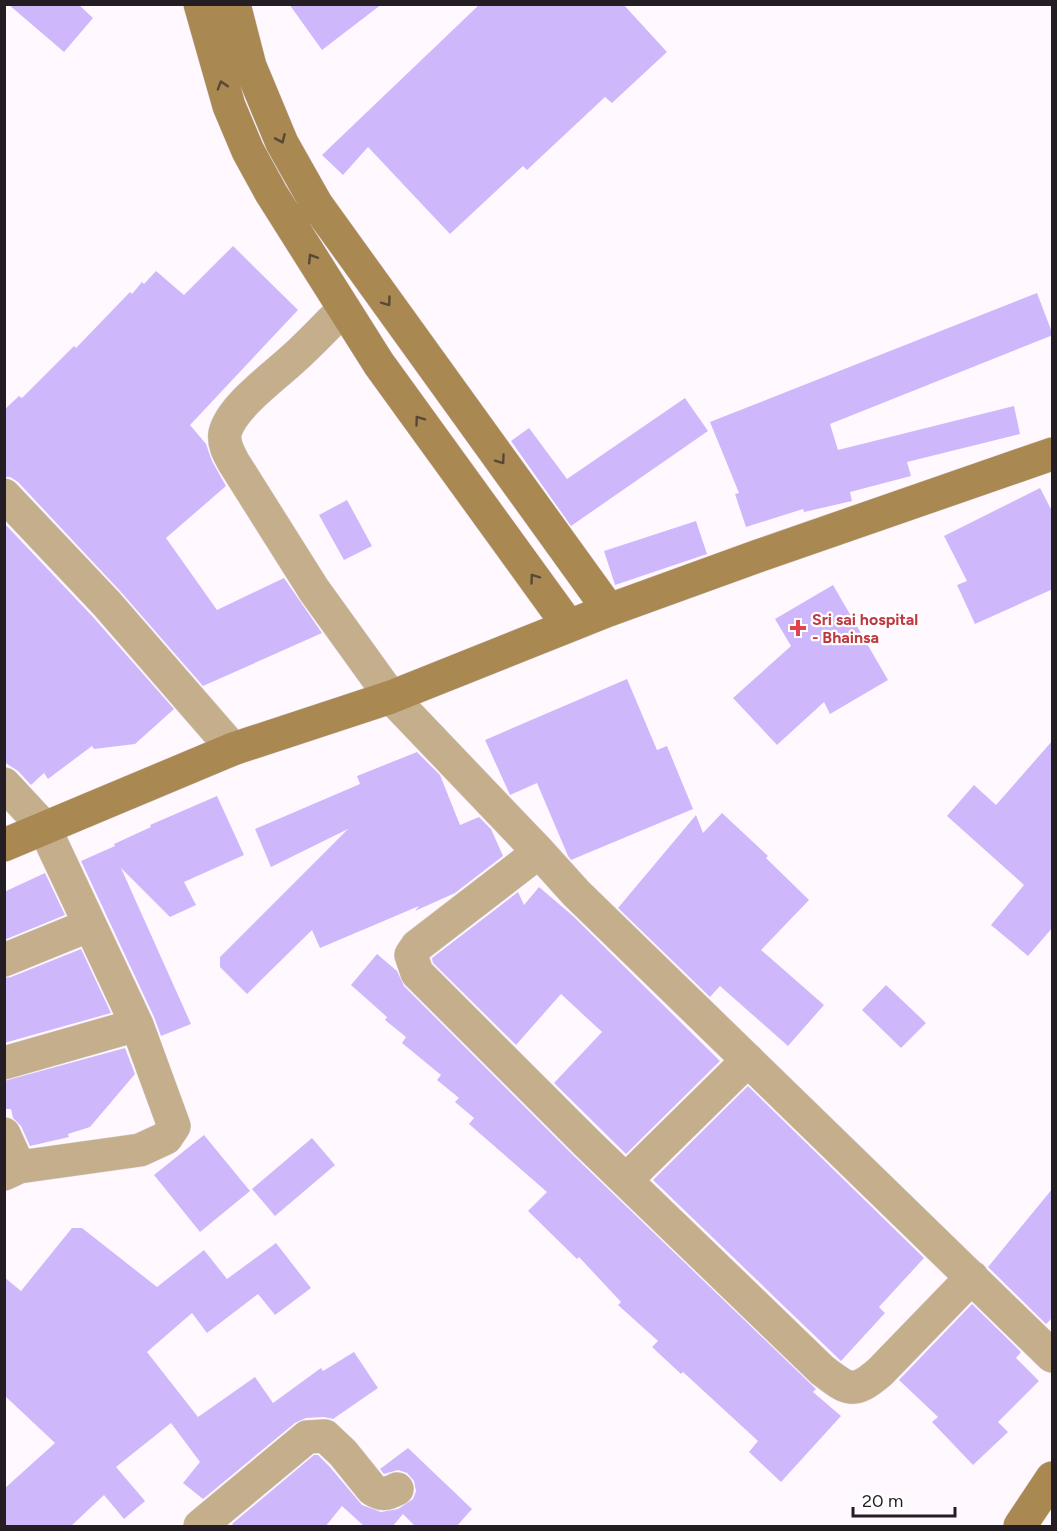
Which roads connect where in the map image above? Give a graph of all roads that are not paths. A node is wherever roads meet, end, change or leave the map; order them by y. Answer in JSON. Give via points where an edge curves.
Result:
{"nodes":[{"id":1,"x":201,"y":4,"type":"edge"},
{"id":2,"x":234,"y":4,"type":"edge"},
{"id":3,"x":344,"y":309,"type":"junction"},
{"id":4,"x":1053,"y":454,"type":"edge"},
{"id":5,"x":4,"y":495,"type":"edge"},
{"id":6,"x":609,"y":610,"type":"junction"},
{"id":7,"x":568,"y":626,"type":"junction"},
{"id":8,"x":391,"y":697,"type":"junction"},
{"id":9,"x":233,"y":749,"type":"junction"},
{"id":10,"x":4,"y":784,"type":"edge"},
{"id":11,"x":44,"y":827,"type":"junction"},
{"id":12,"x":4,"y":845,"type":"edge"},
{"id":13,"x":539,"y":852,"type":"junction"},
{"id":14,"x":90,"y":925,"type":"junction"},
{"id":15,"x":4,"y":960,"type":"edge"},
{"id":16,"x":137,"y":1025,"type":"junction"},
{"id":17,"x":748,"y":1060,"type":"junction"},
{"id":18,"x":4,"y":1063,"type":"edge"},
{"id":19,"x":4,"y":1134,"type":"edge"},
{"id":20,"x":12,"y":1171,"type":"edge"},
{"id":21,"x":626,"y":1180,"type":"junction"},
{"id":22,"x":972,"y":1277,"type":"junction"},
{"id":23,"x":1053,"y":1356,"type":"edge"},
{"id":24,"x":1053,"y":1478,"type":"edge"},
{"id":25,"x":397,"y":1489,"type":"dead end"},
{"id":26,"x":200,"y":1527,"type":"edge"},
{"id":27,"x":1020,"y":1527,"type":"edge"}],
"edges":[{"from":3,"to":1,"type":"street","one_way":true,"via":[[248,152],[229,106]]},
{"from":2,"to":6,"type":"street","one_way":true,"via":[[250,66],[277,132],[316,205]]},
{"from":7,"to":3,"type":"street","one_way":true,"via":[[379,364]]},
{"from":3,"to":8,"type":"street","via":[[243,403],[229,424],[225,447],[314,590]]},
{"from":4,"to":6,"type":"street"},
{"from":5,"to":9,"type":"street","via":[[107,604]]},
{"from":6,"to":7,"type":"street"},
{"from":7,"to":8,"type":"street"},
{"from":8,"to":9,"type":"street"},
{"from":8,"to":13,"type":"street"},
{"from":9,"to":11,"type":"street"},
{"from":10,"to":11,"type":"street"},
{"from":11,"to":12,"type":"street"},
{"from":11,"to":14,"type":"street"},
{"from":13,"to":17,"type":"street"},
{"from":13,"to":21,"type":"street","via":[[417,946],[411,954],[412,963],[417,973]]},
{"from":14,"to":15,"type":"street"},
{"from":14,"to":16,"type":"street"},
{"from":16,"to":18,"type":"street"},
{"from":16,"to":20,"type":"street","via":[[173,1122],[166,1138],[140,1150]]},
{"from":17,"to":21,"type":"street"},
{"from":17,"to":22,"type":"street"},
{"from":19,"to":20,"type":"street"},
{"from":21,"to":22,"type":"street","via":[[822,1370],[847,1387],[865,1386]]},
{"from":22,"to":23,"type":"street"},
{"from":24,"to":27,"type":"street"},
{"from":25,"to":26,"type":"street","via":[[377,1493],[325,1436],[307,1437]]}]}
